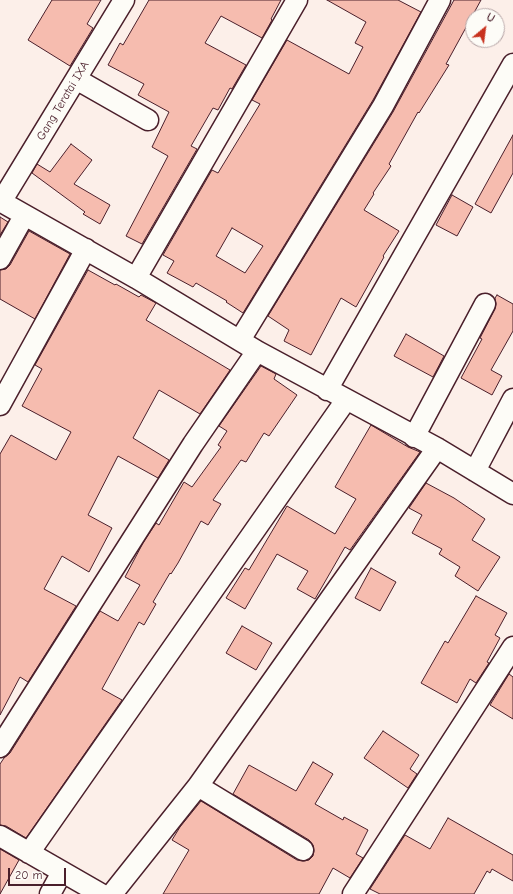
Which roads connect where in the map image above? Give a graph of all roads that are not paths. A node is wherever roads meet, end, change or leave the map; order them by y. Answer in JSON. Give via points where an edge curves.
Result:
{"nodes":[{"id":1,"x":124,"y":0,"type":"edge"},
{"id":2,"x":297,"y":0,"type":"edge"},
{"id":3,"x":440,"y":0,"type":"edge"},
{"id":4,"x":513,"y":64,"type":"edge"},
{"id":5,"x":76,"y":79,"type":"junction"},
{"id":6,"x":148,"y":120,"type":"dead end"},
{"id":7,"x":1,"y":202,"type":"edge"},
{"id":8,"x":24,"y":216,"type":"junction"},
{"id":9,"x":86,"y":249,"type":"junction"},
{"id":10,"x":0,"y":259,"type":"edge"},
{"id":11,"x":136,"y":278,"type":"junction"},
{"id":12,"x":485,"y":304,"type":"dead end"},
{"id":13,"x":240,"y":340,"type":"junction"},
{"id":14,"x":257,"y":351,"type":"junction"},
{"id":15,"x":327,"y":390,"type":"junction"},
{"id":16,"x":513,"y":399,"type":"edge"},
{"id":17,"x":346,"y":400,"type":"junction"},
{"id":18,"x":0,"y":405,"type":"edge"},
{"id":19,"x":414,"y":437,"type":"junction"},
{"id":20,"x":437,"y":448,"type":"junction"},
{"id":21,"x":475,"y":471,"type":"junction"},
{"id":22,"x":513,"y":494,"type":"edge"},
{"id":23,"x":513,"y":647,"type":"edge"},
{"id":24,"x":0,"y":747,"type":"edge"},
{"id":25,"x":198,"y":786,"type":"junction"},
{"id":26,"x":0,"y":836,"type":"edge"},
{"id":27,"x":302,"y":850,"type":"dead end"},
{"id":28,"x":29,"y":853,"type":"junction"},
{"id":29,"x":62,"y":872,"type":"junction"},
{"id":30,"x":50,"y":894,"type":"edge"},
{"id":31,"x":101,"y":894,"type":"edge"},
{"id":32,"x":112,"y":894,"type":"edge"},
{"id":33,"x":353,"y":894,"type":"edge"}],
"edges":[{"from":1,"to":5,"type":"street","name":"Gang Teratai IXA"},
{"from":2,"to":11,"type":"street"},
{"from":3,"to":13,"type":"street","via":[[383,106]]},
{"from":4,"to":15,"type":"street"},
{"from":5,"to":6,"type":"street"},
{"from":5,"to":7,"type":"street","name":"Gang Teratai IXA"},
{"from":7,"to":8,"type":"street"},
{"from":8,"to":9,"type":"street"},
{"from":8,"to":10,"type":"street"},
{"from":9,"to":11,"type":"street"},
{"from":9,"to":18,"type":"street"},
{"from":11,"to":13,"type":"street"},
{"from":12,"to":19,"type":"street"},
{"from":13,"to":14,"type":"street"},
{"from":14,"to":15,"type":"street"},
{"from":14,"to":24,"type":"street","via":[[193,444]]},
{"from":15,"to":17,"type":"street"},
{"from":16,"to":21,"type":"street"},
{"from":17,"to":19,"type":"street"},
{"from":17,"to":28,"type":"street"},
{"from":19,"to":20,"type":"street"},
{"from":20,"to":21,"type":"street"},
{"from":20,"to":25,"type":"street"},
{"from":21,"to":22,"type":"street"},
{"from":23,"to":33,"type":"street"},
{"from":25,"to":27,"type":"street"},
{"from":25,"to":32,"type":"street"},
{"from":26,"to":28,"type":"street"},
{"from":28,"to":29,"type":"street"},
{"from":29,"to":30,"type":"street"},
{"from":29,"to":31,"type":"street"}]}
